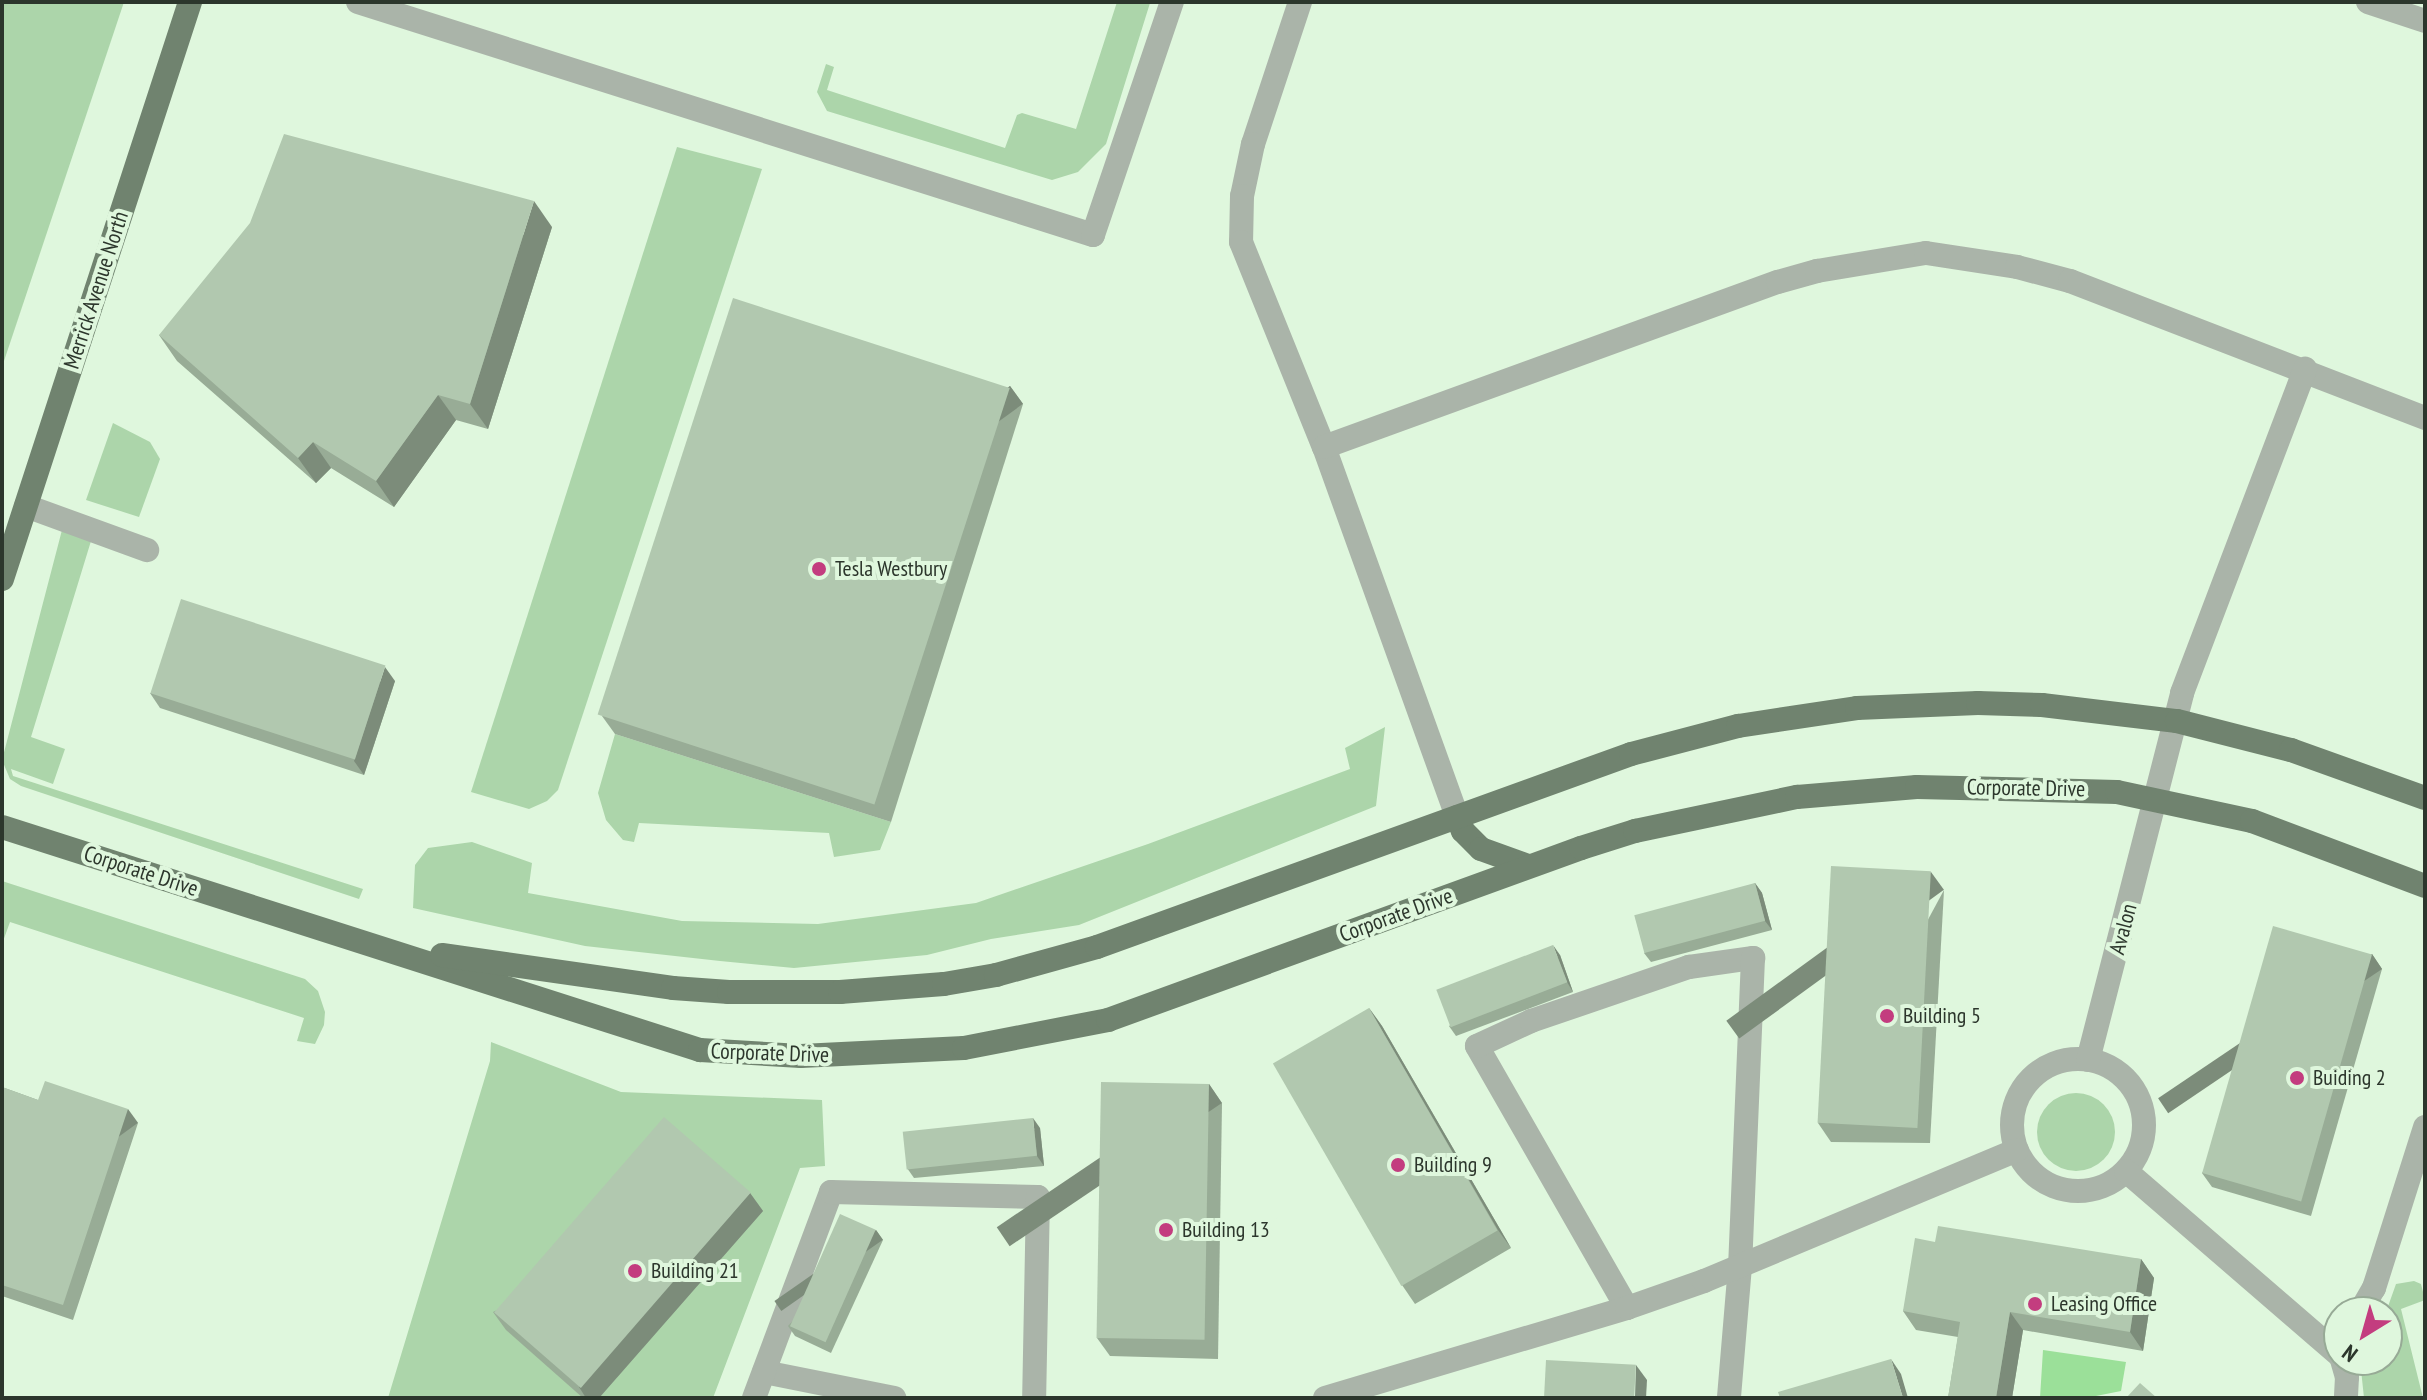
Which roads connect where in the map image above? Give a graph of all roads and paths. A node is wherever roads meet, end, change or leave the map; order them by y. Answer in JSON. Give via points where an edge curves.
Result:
{"nodes":[{"id":1,"x":190,"y":2,"type":"edge"},
{"id":2,"x":358,"y":2,"type":"edge"},
{"id":3,"x":1172,"y":2,"type":"edge"},
{"id":4,"x":1300,"y":2,"type":"edge"},
{"id":5,"x":2368,"y":2,"type":"edge"},
{"id":6,"x":2425,"y":21,"type":"edge"},
{"id":7,"x":2305,"y":369,"type":"junction"},
{"id":8,"x":2425,"y":418,"type":"edge"},
{"id":9,"x":1324,"y":447,"type":"junction"},
{"id":10,"x":26,"y":506,"type":"junction"},
{"id":11,"x":147,"y":550,"type":"dead end"},
{"id":12,"x":2,"y":579,"type":"edge"},
{"id":13,"x":2177,"y":721,"type":"junction"},
{"id":14,"x":2425,"y":798,"type":"edge"},
{"id":15,"x":2155,"y":799,"type":"junction"},
{"id":16,"x":1457,"y":817,"type":"junction"},
{"id":17,"x":2,"y":827,"type":"edge"},
{"id":18,"x":1528,"y":866,"type":"junction"},
{"id":19,"x":2425,"y":886,"type":"edge"},
{"id":20,"x":372,"y":945,"type":"junction"},
{"id":21,"x":2088,"y":1060,"type":"junction"},
{"id":22,"x":2425,"y":1127,"type":"edge"},
{"id":23,"x":2017,"y":1150,"type":"junction"},
{"id":24,"x":2126,"y":1171,"type":"junction"},
{"id":25,"x":1740,"y":1266,"type":"junction"},
{"id":26,"x":2369,"y":1296,"type":"edge"},
{"id":27,"x":1627,"y":1308,"type":"junction"},
{"id":28,"x":2323,"y":1336,"type":"edge"},
{"id":29,"x":764,"y":1372,"type":"junction"},
{"id":30,"x":2347,"y":1376,"type":"edge"},
{"id":31,"x":754,"y":1398,"type":"edge"},
{"id":32,"x":894,"y":1398,"type":"edge"},
{"id":33,"x":1034,"y":1398,"type":"edge"},
{"id":34,"x":1325,"y":1398,"type":"edge"},
{"id":35,"x":1729,"y":1398,"type":"edge"},
{"id":36,"x":2346,"y":1398,"type":"edge"}],
"edges":[{"from":1,"to":10,"type":"main road","name":"Merrick Avenue North"},
{"from":2,"to":3,"type":"street","via":[[1093,235]]},
{"from":4,"to":9,"type":"street","via":[[1253,144],[1242,196],[1241,242]]},
{"from":5,"to":6,"type":"street"},
{"from":7,"to":8,"type":"street"},
{"from":7,"to":9,"type":"street","via":[[2070,281],[1926,253],[1778,282]]},
{"from":7,"to":13,"type":"street","name":"Avalon","via":[[2189,674]]},
{"from":9,"to":16,"type":"street"},
{"from":10,"to":11,"type":"street"},
{"from":10,"to":12,"type":"main road","name":"Merrick Avenue North"},
{"from":13,"to":14,"type":"main road","name":"Corporate Drive","via":[[2291,750]]},
{"from":13,"to":15,"type":"street","name":"Avalon"},
{"from":13,"to":16,"type":"main road","name":"Corporate Drive","via":[[1978,703],[1800,715],[1631,754]]},
{"from":15,"to":18,"type":"main road","name":"Corporate Drive","via":[[2083,789],[1972,787],[1797,797],[1635,831]]},
{"from":15,"to":19,"type":"main road","name":"Corporate Drive","via":[[2252,821]]},
{"from":15,"to":21,"type":"street","name":"Avalon"},
{"from":16,"to":18,"type":"main road","via":[[1481,849]]},
{"from":16,"to":20,"type":"main road","name":"Corporate Drive","via":[[1097,947],[944,984],[840,992],[729,992]]},
{"from":17,"to":20,"type":"main road","name":"Corporate Drive"},
{"from":18,"to":20,"type":"main road","name":"Corporate Drive","via":[[1108,1020],[964,1048],[801,1056],[700,1050]]},
{"from":21,"to":23,"type":"street","via":[[2045,1067],[2024,1088],[2012,1117]]},
{"from":21,"to":24,"type":"street","via":[[2114,1070],[2141,1106],[2143,1136]]},
{"from":22,"to":26,"type":"street"},
{"from":23,"to":24,"type":"street","via":[[2037,1175],[2060,1190],[2089,1191],[2116,1181]]},
{"from":23,"to":25,"type":"street"},
{"from":24,"to":28,"type":"street"},
{"from":25,"to":27,"type":"street"},
{"from":25,"to":27,"type":"street","via":[[1753,958],[1689,967],[1531,1021],[1477,1046]]},
{"from":25,"to":35,"type":"street"},
{"from":27,"to":34,"type":"street"},
{"from":29,"to":31,"type":"street"},
{"from":29,"to":32,"type":"street"},
{"from":29,"to":33,"type":"street","via":[[831,1192],[1038,1197]]},
{"from":30,"to":36,"type":"street"}]}
